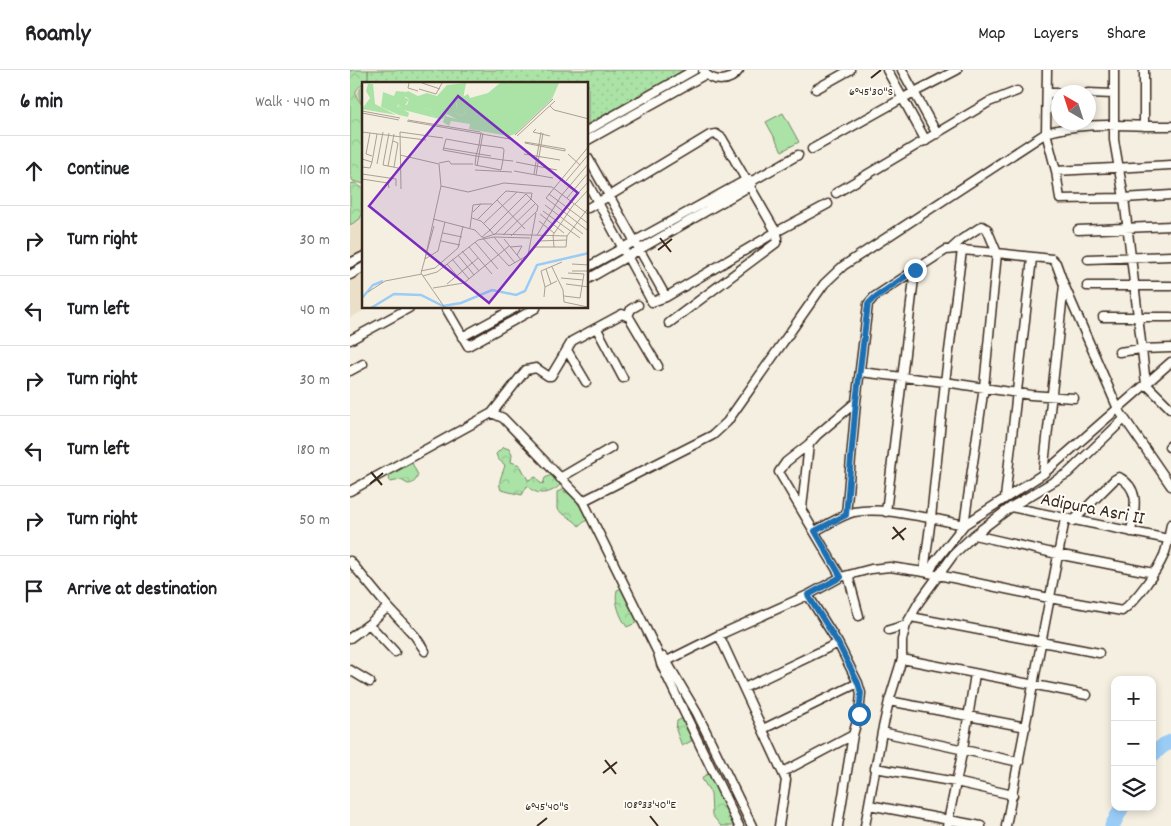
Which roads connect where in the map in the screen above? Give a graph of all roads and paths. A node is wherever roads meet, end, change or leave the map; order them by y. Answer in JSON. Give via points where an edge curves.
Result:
{"nodes":[{"id":1,"x":694,"y":70,"type":"edge"},
{"id":2,"x":739,"y":70,"type":"edge"},
{"id":3,"x":850,"y":70,"type":"edge"},
{"id":4,"x":887,"y":70,"type":"edge"},
{"id":5,"x":902,"y":70,"type":"edge"},
{"id":6,"x":957,"y":70,"type":"edge"},
{"id":7,"x":1046,"y":70,"type":"edge"},
{"id":8,"x":1114,"y":70,"type":"edge"},
{"id":9,"x":1144,"y":70,"type":"edge"},
{"id":10,"x":704,"y":72,"type":"edge"},
{"id":11,"x":816,"y":89,"type":"dead end"},
{"id":12,"x":1017,"y":91,"type":"dead end"},
{"id":13,"x":915,"y":92,"type":"junction"},
{"id":14,"x":1047,"y":93,"type":"junction"},
{"id":15,"x":1051,"y":93,"type":"edge"},
{"id":16,"x":1096,"y":93,"type":"edge"},
{"id":17,"x":1114,"y":94,"type":"junction"},
{"id":18,"x":903,"y":98,"type":"junction"},
{"id":19,"x":1113,"y":126,"type":"junction"},
{"id":20,"x":1144,"y":126,"type":"junction"},
{"id":21,"x":1171,"y":126,"type":"edge"},
{"id":22,"x":589,"y":129,"type":"edge"},
{"id":23,"x":1046,"y":133,"type":"junction"},
{"id":24,"x":937,"y":134,"type":"junction"},
{"id":25,"x":589,"y":139,"type":"edge"},
{"id":26,"x":926,"y":141,"type":"junction"},
{"id":27,"x":812,"y":150,"type":"dead end"},
{"id":28,"x":798,"y":155,"type":"dead end"},
{"id":29,"x":589,"y":160,"type":"edge"},
{"id":30,"x":1171,"y":165,"type":"edge"},
{"id":31,"x":1118,"y":167,"type":"junction"},
{"id":32,"x":1056,"y":171,"type":"junction"},
{"id":33,"x":750,"y":182,"type":"junction"},
{"id":34,"x":589,"y":186,"type":"edge"},
{"id":35,"x":836,"y":193,"type":"dead end"},
{"id":36,"x":1171,"y":195,"type":"edge"},
{"id":37,"x":609,"y":196,"type":"junction"},
{"id":38,"x":1124,"y":198,"type":"junction"},
{"id":39,"x":598,"y":202,"type":"junction"},
{"id":40,"x":828,"y":204,"type":"dead end"},
{"id":41,"x":589,"y":207,"type":"edge"},
{"id":42,"x":1171,"y":226,"type":"edge"},
{"id":43,"x":1127,"y":228,"type":"junction"},
{"id":44,"x":1078,"y":230,"type":"dead end"},
{"id":45,"x":776,"y":232,"type":"junction"},
{"id":46,"x":634,"y":240,"type":"junction"},
{"id":47,"x":622,"y":248,"type":"junction"},
{"id":48,"x":952,"y":248,"type":"junction"},
{"id":49,"x":640,"y":249,"type":"junction"},
{"id":50,"x":962,"y":250,"type":"junction"},
{"id":51,"x":998,"y":253,"type":"junction"},
{"id":52,"x":1171,"y":256,"type":"edge"},
{"id":53,"x":362,"y":257,"type":"edge"},
{"id":54,"x":626,"y":257,"type":"junction"},
{"id":55,"x":1032,"y":258,"type":"junction"},
{"id":56,"x":1130,"y":258,"type":"junction"},
{"id":57,"x":1088,"y":259,"type":"dead end"},
{"id":58,"x":350,"y":263,"type":"edge"},
{"id":59,"x":589,"y":266,"type":"edge"},
{"id":60,"x":362,"y":268,"type":"edge"},
{"id":61,"x":715,"y":269,"type":"junction"},
{"id":62,"x":915,"y":270,"type":"junction"},
{"id":63,"x":350,"y":275,"type":"edge"},
{"id":64,"x":589,"y":277,"type":"edge"},
{"id":65,"x":723,"y":282,"type":"junction"},
{"id":66,"x":1064,"y":285,"type":"junction"},
{"id":67,"x":1088,"y":286,"type":"dead end"},
{"id":68,"x":1171,"y":286,"type":"edge"},
{"id":69,"x":1134,"y":287,"type":"junction"},
{"id":70,"x":666,"y":297,"type":"junction"},
{"id":71,"x":638,"y":305,"type":"dead end"},
{"id":72,"x":407,"y":309,"type":"edge"},
{"id":73,"x":447,"y":309,"type":"edge"},
{"id":74,"x":513,"y":309,"type":"edge"},
{"id":75,"x":534,"y":309,"type":"edge"},
{"id":76,"x":628,"y":316,"type":"junction"},
{"id":77,"x":1103,"y":317,"type":"dead end"},
{"id":78,"x":1171,"y":317,"type":"edge"},
{"id":79,"x":1137,"y":318,"type":"junction"},
{"id":80,"x":669,"y":323,"type":"dead end"},
{"id":81,"x":597,"y":329,"type":"junction"},
{"id":82,"x":462,"y":337,"type":"junction"},
{"id":83,"x":350,"y":340,"type":"edge"},
{"id":84,"x":1171,"y":348,"type":"edge"},
{"id":85,"x":1141,"y":349,"type":"junction"},
{"id":86,"x":567,"y":350,"type":"junction"},
{"id":87,"x":1119,"y":352,"type":"dead end"},
{"id":88,"x":1171,"y":362,"type":"edge"},
{"id":89,"x":363,"y":364,"type":"dead end"},
{"id":90,"x":658,"y":366,"type":"dead end"},
{"id":91,"x":350,"y":371,"type":"edge"},
{"id":92,"x":860,"y":372,"type":"junction"},
{"id":93,"x":902,"y":377,"type":"junction"},
{"id":94,"x":624,"y":378,"type":"dead end"},
{"id":95,"x":586,"y":382,"type":"dead end"},
{"id":96,"x":945,"y":382,"type":"junction"},
{"id":97,"x":1146,"y":384,"type":"junction"},
{"id":98,"x":984,"y":388,"type":"junction"},
{"id":99,"x":1016,"y":392,"type":"junction"},
{"id":100,"x":1052,"y":397,"type":"junction"},
{"id":101,"x":1074,"y":398,"type":"dead end"},
{"id":102,"x":856,"y":402,"type":"junction"},
{"id":103,"x":1170,"y":405,"type":"edge"},
{"id":104,"x":1118,"y":409,"type":"junction"},
{"id":105,"x":492,"y":413,"type":"junction"},
{"id":106,"x":1124,"y":419,"type":"junction"},
{"id":107,"x":809,"y":444,"type":"junction"},
{"id":108,"x":611,"y":448,"type":"dead end"},
{"id":109,"x":1043,"y":474,"type":"junction"},
{"id":110,"x":560,"y":478,"type":"junction"},
{"id":111,"x":1171,"y":486,"type":"edge"},
{"id":112,"x":350,"y":491,"type":"edge"},
{"id":113,"x":1005,"y":498,"type":"junction"},
{"id":114,"x":583,"y":501,"type":"junction"},
{"id":115,"x":1011,"y":507,"type":"junction"},
{"id":116,"x":802,"y":508,"type":"junction"},
{"id":117,"x":886,"y":512,"type":"junction"},
{"id":118,"x":846,"y":515,"type":"junction"},
{"id":119,"x":931,"y":518,"type":"junction"},
{"id":120,"x":1069,"y":520,"type":"junction"},
{"id":121,"x":964,"y":524,"type":"junction"},
{"id":122,"x":1171,"y":524,"type":"edge"},
{"id":123,"x":815,"y":531,"type":"junction"},
{"id":124,"x":1131,"y":532,"type":"junction"},
{"id":125,"x":974,"y":535,"type":"junction"},
{"id":126,"x":1168,"y":539,"type":"junction"},
{"id":127,"x":1057,"y":554,"type":"junction"},
{"id":128,"x":350,"y":561,"type":"edge"},
{"id":129,"x":927,"y":573,"type":"junction"},
{"id":130,"x":1154,"y":573,"type":"junction"},
{"id":131,"x":844,"y":576,"type":"junction"},
{"id":132,"x":938,"y":576,"type":"junction"},
{"id":133,"x":808,"y":595,"type":"junction"},
{"id":134,"x":1049,"y":598,"type":"junction"},
{"id":135,"x":388,"y":606,"type":"junction"},
{"id":136,"x":859,"y":616,"type":"dead end"},
{"id":137,"x":911,"y":616,"type":"junction"},
{"id":138,"x":368,"y":624,"type":"junction"},
{"id":139,"x":906,"y":625,"type":"junction"},
{"id":140,"x":889,"y":630,"type":"dead end"},
{"id":141,"x":719,"y":635,"type":"junction"},
{"id":142,"x":350,"y":638,"type":"edge"},
{"id":143,"x":1041,"y":641,"type":"junction"},
{"id":144,"x":838,"y":643,"type":"junction"},
{"id":145,"x":424,"y":651,"type":"dead end"},
{"id":146,"x":395,"y":652,"type":"dead end"},
{"id":147,"x":1099,"y":653,"type":"dead end"},
{"id":148,"x":902,"y":659,"type":"junction"},
{"id":149,"x":664,"y":662,"type":"junction"},
{"id":150,"x":350,"y":663,"type":"edge"},
{"id":151,"x":350,"y":669,"type":"edge"},
{"id":152,"x":975,"y":674,"type":"junction"},
{"id":153,"x":370,"y":682,"type":"dead end"},
{"id":154,"x":858,"y":683,"type":"junction"},
{"id":155,"x":1034,"y":685,"type":"junction"},
{"id":156,"x":744,"y":688,"type":"junction"},
{"id":157,"x":1087,"y":695,"type":"dead end"},
{"id":158,"x":889,"y":701,"type":"junction"},
{"id":159,"x":968,"y":715,"type":"junction"},
{"id":160,"x":1026,"y":727,"type":"junction"},
{"id":161,"x":763,"y":729,"type":"junction"},
{"id":162,"x":882,"y":732,"type":"junction"},
{"id":163,"x":853,"y":735,"type":"junction"},
{"id":164,"x":963,"y":749,"type":"junction"},
{"id":165,"x":1019,"y":762,"type":"junction"},
{"id":166,"x":875,"y":768,"type":"junction"},
{"id":167,"x":783,"y":772,"type":"junction"},
{"id":168,"x":956,"y":782,"type":"junction"},
{"id":169,"x":1013,"y":795,"type":"junction"},
{"id":170,"x":869,"y":805,"type":"junction"},
{"id":171,"x":947,"y":823,"type":"edge"},
{"id":172,"x":740,"y":826,"type":"edge"},
{"id":173,"x":752,"y":826,"type":"edge"},
{"id":174,"x":780,"y":826,"type":"edge"},
{"id":175,"x":838,"y":826,"type":"edge"},
{"id":176,"x":865,"y":826,"type":"edge"},
{"id":177,"x":981,"y":826,"type":"edge"},
{"id":178,"x":1006,"y":826,"type":"edge"}],
"edges":[{"from":1,"to":22,"type":"street"},
{"from":2,"to":10,"type":"street","via":[[723,80]]},
{"from":3,"to":11,"type":"street"},
{"from":4,"to":18,"type":"street"},
{"from":5,"to":13,"type":"street"},
{"from":6,"to":13,"type":"street"},
{"from":7,"to":14,"type":"street"},
{"from":8,"to":17,"type":"street"},
{"from":9,"to":20,"type":"street"},
{"from":10,"to":25,"type":"street"},
{"from":12,"to":24,"type":"street","via":[[989,102]]},
{"from":13,"to":18,"type":"street"},
{"from":13,"to":24,"type":"street"},
{"from":14,"to":15,"type":"street"},
{"from":14,"to":23,"type":"street"},
{"from":16,"to":17,"type":"street"},
{"from":17,"to":19,"type":"street"},
{"from":18,"to":26,"type":"street"},
{"from":18,"to":27,"type":"street"},
{"from":19,"to":20,"type":"street"},
{"from":19,"to":23,"type":"street","via":[[1076,127]]},
{"from":19,"to":31,"type":"street"},
{"from":20,"to":21,"type":"street"},
{"from":23,"to":32,"type":"street"},
{"from":23,"to":114,"type":"street","via":[[833,274],[735,412],[713,435]]},
{"from":24,"to":26,"type":"street"},
{"from":26,"to":35,"type":"street"},
{"from":28,"to":33,"type":"street"},
{"from":29,"to":37,"type":"street"},
{"from":30,"to":31,"type":"street"},
{"from":31,"to":32,"type":"street"},
{"from":31,"to":38,"type":"street"},
{"from":32,"to":38,"type":"street","via":[[1060,199]]},
{"from":33,"to":37,"type":"street","via":[[722,138],[716,134]]},
{"from":33,"to":45,"type":"street"},
{"from":33,"to":46,"type":"street"},
{"from":33,"to":49,"type":"street"},
{"from":34,"to":39,"type":"street"},
{"from":36,"to":38,"type":"street"},
{"from":37,"to":39,"type":"street"},
{"from":37,"to":46,"type":"street"},
{"from":38,"to":43,"type":"street"},
{"from":39,"to":41,"type":"street"},
{"from":39,"to":47,"type":"street"},
{"from":40,"to":45,"type":"street"},
{"from":42,"to":43,"type":"street"},
{"from":43,"to":44,"type":"street"},
{"from":43,"to":56,"type":"street"},
{"from":45,"to":61,"type":"street"},
{"from":45,"to":65,"type":"street","via":[[776,243]]},
{"from":46,"to":47,"type":"street"},
{"from":46,"to":49,"type":"street"},
{"from":47,"to":54,"type":"street"},
{"from":47,"to":59,"type":"street"},
{"from":48,"to":50,"type":"street"},
{"from":48,"to":51,"type":"street","via":[[982,226],[987,229]]},
{"from":48,"to":62,"type":"street"},
{"from":49,"to":54,"type":"street"},
{"from":49,"to":70,"type":"street"},
{"from":50,"to":51,"type":"street"},
{"from":50,"to":96,"type":"street"},
{"from":51,"to":55,"type":"street"},
{"from":51,"to":98,"type":"street"},
{"from":52,"to":56,"type":"street"},
{"from":53,"to":58,"type":"street"},
{"from":54,"to":64,"type":"street"},
{"from":54,"to":70,"type":"street","via":[[651,301]]},
{"from":55,"to":66,"type":"street","via":[[1054,260]]},
{"from":55,"to":99,"type":"street"},
{"from":56,"to":57,"type":"street"},
{"from":56,"to":69,"type":"street"},
{"from":60,"to":63,"type":"street"},
{"from":61,"to":65,"type":"street"},
{"from":61,"to":70,"type":"street"},
{"from":62,"to":92,"type":"street","via":[[869,302]]},
{"from":62,"to":93,"type":"street"},
{"from":65,"to":80,"type":"street"},
{"from":66,"to":100,"type":"street"},
{"from":66,"to":104,"type":"street"},
{"from":67,"to":69,"type":"street"},
{"from":68,"to":69,"type":"street"},
{"from":69,"to":79,"type":"street"},
{"from":71,"to":76,"type":"street"},
{"from":72,"to":83,"type":"street"},
{"from":73,"to":82,"type":"street"},
{"from":74,"to":82,"type":"street"},
{"from":75,"to":82,"type":"street","via":[[468,346]]},
{"from":76,"to":81,"type":"street","via":[[621,315]]},
{"from":76,"to":90,"type":"street"},
{"from":77,"to":79,"type":"street"},
{"from":78,"to":79,"type":"street"},
{"from":79,"to":85,"type":"street"},
{"from":81,"to":86,"type":"street","via":[[574,340]]},
{"from":81,"to":94,"type":"street"},
{"from":84,"to":85,"type":"street"},
{"from":85,"to":87,"type":"street"},
{"from":85,"to":97,"type":"street"},
{"from":86,"to":95,"type":"street"},
{"from":86,"to":105,"type":"street","via":[[551,376],[536,368],[526,370]]},
{"from":88,"to":97,"type":"street"},
{"from":89,"to":91,"type":"street"},
{"from":92,"to":93,"type":"street"},
{"from":92,"to":102,"type":"street"},
{"from":93,"to":96,"type":"street"},
{"from":93,"to":117,"type":"street"},
{"from":96,"to":98,"type":"street"},
{"from":96,"to":119,"type":"street"},
{"from":97,"to":103,"type":"street"},
{"from":97,"to":104,"type":"street"},
{"from":98,"to":99,"type":"street"},
{"from":98,"to":121,"type":"street"},
{"from":99,"to":100,"type":"street"},
{"from":99,"to":113,"type":"street"},
{"from":100,"to":101,"type":"street"},
{"from":100,"to":109,"type":"street"},
{"from":102,"to":107,"type":"street"},
{"from":102,"to":118,"type":"street"},
{"from":104,"to":106,"type":"street"},
{"from":104,"to":109,"type":"street"},
{"from":105,"to":110,"type":"street","via":[[503,418]]},
{"from":105,"to":112,"type":"street"},
{"from":106,"to":111,"type":"street"},
{"from":106,"to":115,"type":"street","via":[[1068,473]]},
{"from":107,"to":116,"type":"street"},
{"from":107,"to":116,"type":"street","via":[[786,462],[779,472]]},
{"from":108,"to":110,"type":"street"},
{"from":109,"to":113,"type":"street"},
{"from":110,"to":114,"type":"street"},
{"from":113,"to":121,"type":"street"},
{"from":114,"to":149,"type":"street"},
{"from":115,"to":120,"type":"street","name":"Adipura Asri II"},
{"from":115,"to":125,"type":"street"},
{"from":116,"to":123,"type":"street"},
{"from":117,"to":118,"type":"street","via":[[863,511]]},
{"from":117,"to":119,"type":"street"},
{"from":118,"to":123,"type":"street"},
{"from":119,"to":121,"type":"street"},
{"from":119,"to":129,"type":"street"},
{"from":120,"to":124,"type":"street","name":"Adipura Asri II"},
{"from":120,"to":124,"type":"street","via":[[1119,477],[1135,495]]},
{"from":120,"to":127,"type":"street"},
{"from":121,"to":129,"type":"street"},
{"from":122,"to":126,"type":"street"},
{"from":123,"to":131,"type":"street"},
{"from":124,"to":126,"type":"street","name":"Adipura Asri II"},
{"from":125,"to":127,"type":"street"},
{"from":125,"to":132,"type":"street"},
{"from":126,"to":130,"type":"street"},
{"from":127,"to":130,"type":"street"},
{"from":127,"to":134,"type":"street"},
{"from":128,"to":135,"type":"street"},
{"from":129,"to":131,"type":"street","via":[[890,567]]},
{"from":129,"to":132,"type":"street"},
{"from":130,"to":134,"type":"street","via":[[1122,611]]},
{"from":131,"to":133,"type":"street"},
{"from":131,"to":136,"type":"street"},
{"from":132,"to":134,"type":"street"},
{"from":132,"to":137,"type":"street"},
{"from":133,"to":141,"type":"street"},
{"from":133,"to":144,"type":"street"},
{"from":134,"to":143,"type":"street"},
{"from":135,"to":138,"type":"street"},
{"from":135,"to":145,"type":"street"},
{"from":137,"to":139,"type":"street"},
{"from":137,"to":143,"type":"street"},
{"from":138,"to":142,"type":"street"},
{"from":138,"to":146,"type":"street"},
{"from":139,"to":140,"type":"street"},
{"from":139,"to":148,"type":"street"},
{"from":141,"to":149,"type":"street"},
{"from":141,"to":156,"type":"street"},
{"from":143,"to":147,"type":"street"},
{"from":143,"to":155,"type":"street"},
{"from":144,"to":154,"type":"street"},
{"from":144,"to":156,"type":"street"},
{"from":148,"to":152,"type":"street"},
{"from":148,"to":158,"type":"street"},
{"from":149,"to":172,"type":"street"},
{"from":149,"to":173,"type":"street","via":[[697,713]]},
{"from":150,"to":151,"type":"street"},
{"from":151,"to":153,"type":"street"},
{"from":152,"to":155,"type":"street"},
{"from":152,"to":159,"type":"street"},
{"from":154,"to":161,"type":"street"},
{"from":154,"to":163,"type":"street","via":[[860,701]]},
{"from":155,"to":157,"type":"street"},
{"from":155,"to":160,"type":"street"},
{"from":156,"to":161,"type":"street"},
{"from":158,"to":159,"type":"street"},
{"from":158,"to":162,"type":"street"},
{"from":159,"to":160,"type":"street"},
{"from":159,"to":164,"type":"street"},
{"from":160,"to":165,"type":"street"},
{"from":161,"to":167,"type":"street"},
{"from":162,"to":164,"type":"street"},
{"from":162,"to":166,"type":"street"},
{"from":163,"to":167,"type":"street"},
{"from":163,"to":175,"type":"street"},
{"from":164,"to":165,"type":"street"},
{"from":164,"to":168,"type":"street"},
{"from":165,"to":169,"type":"street"},
{"from":166,"to":168,"type":"street"},
{"from":166,"to":170,"type":"street"},
{"from":167,"to":174,"type":"street","via":[[786,780]]},
{"from":168,"to":169,"type":"street"},
{"from":168,"to":171,"type":"street"},
{"from":169,"to":178,"type":"street"},
{"from":170,"to":171,"type":"street"},
{"from":170,"to":176,"type":"street"},
{"from":171,"to":177,"type":"street"}]}
